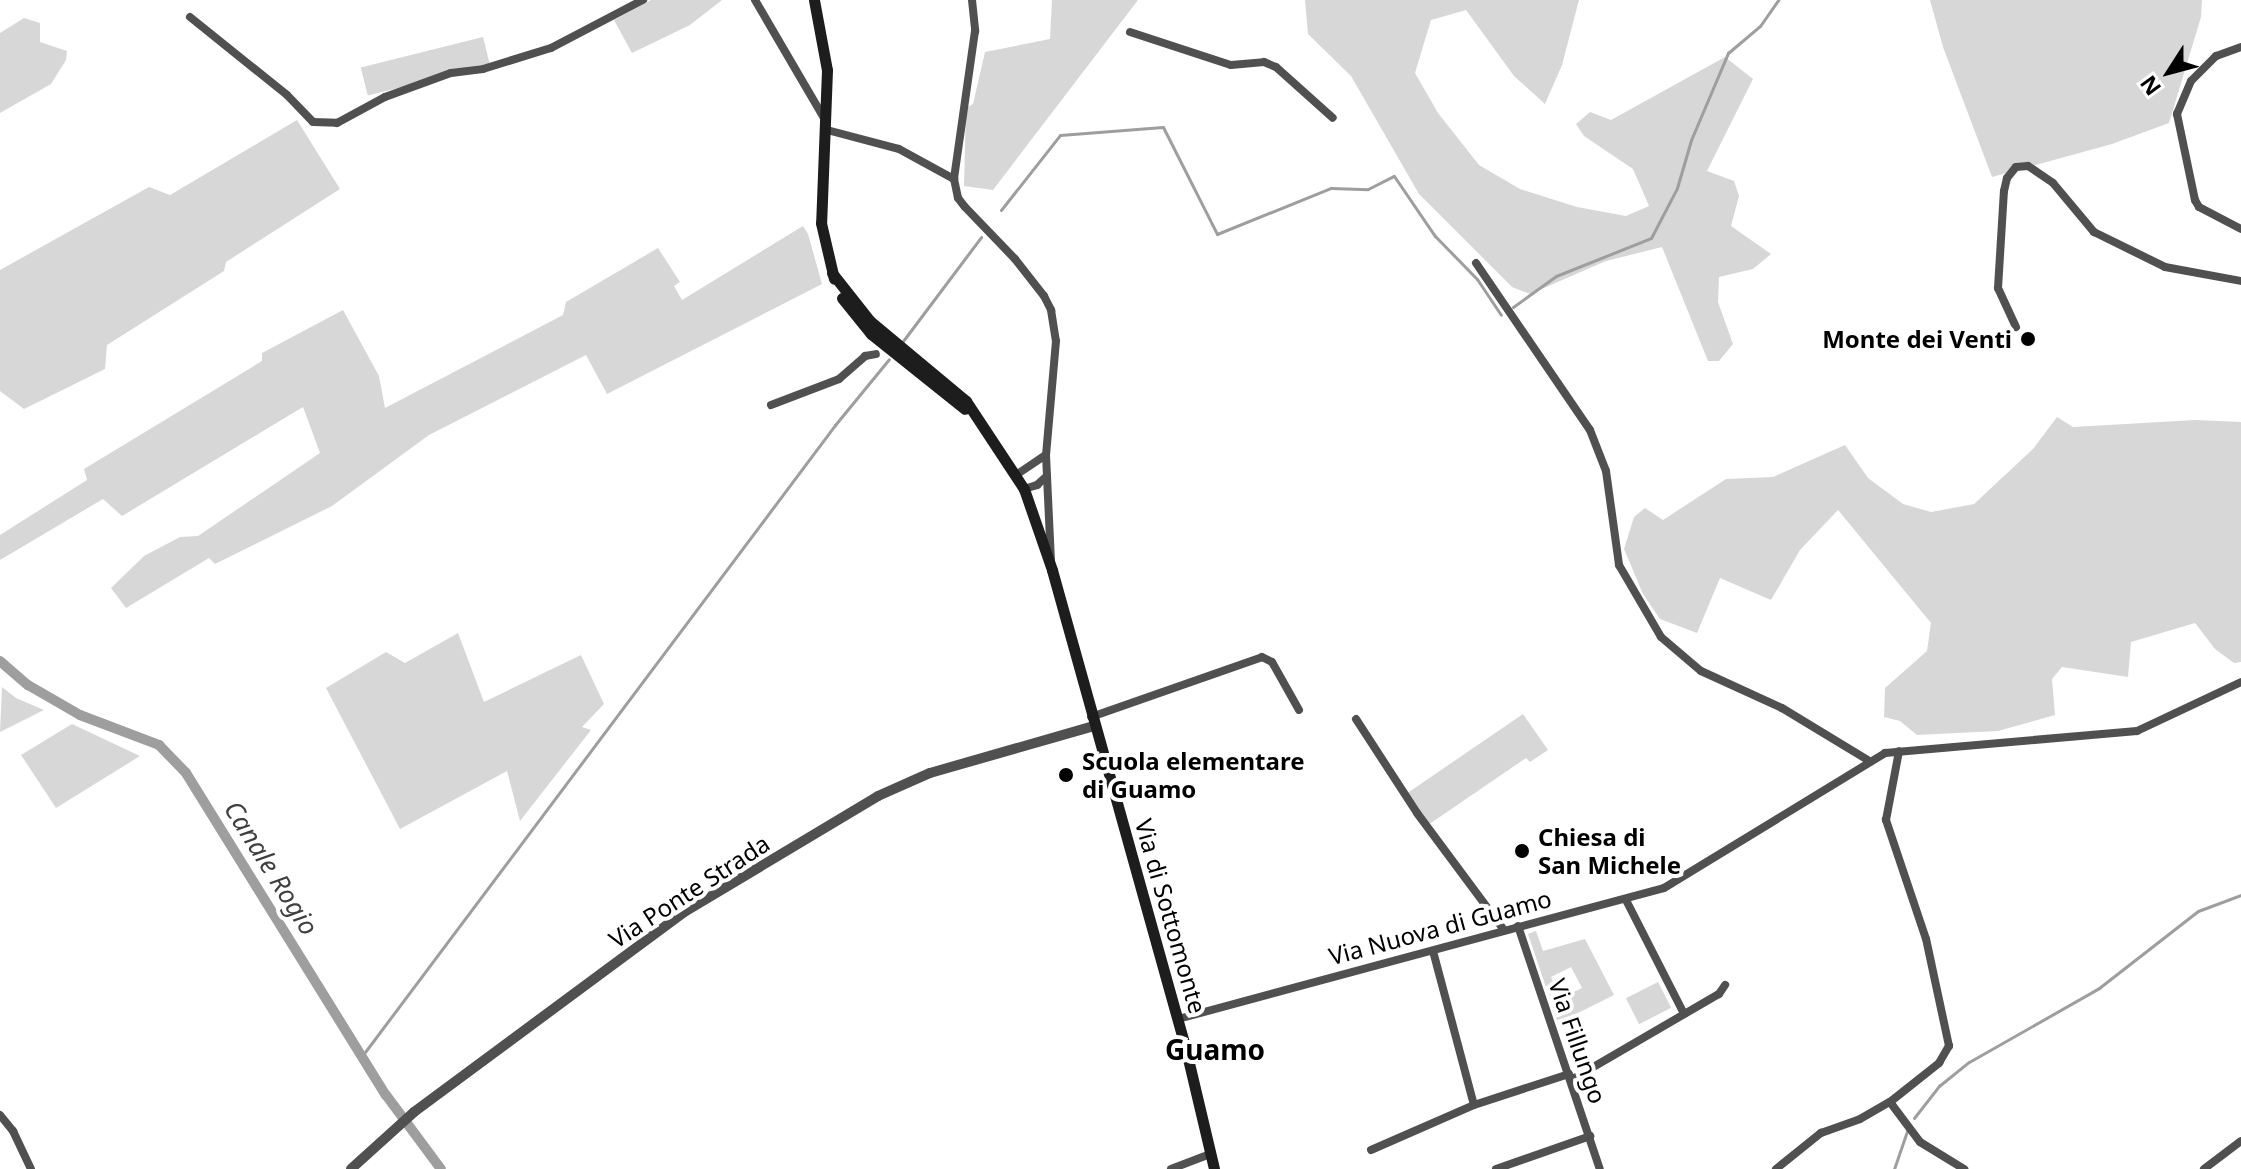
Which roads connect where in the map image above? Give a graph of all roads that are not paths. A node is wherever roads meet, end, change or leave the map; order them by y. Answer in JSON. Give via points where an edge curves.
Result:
{"nodes":[{"id":1,"x":643,"y":0,"type":"edge"},
{"id":2,"x":755,"y":0,"type":"edge"},
{"id":3,"x":814,"y":0,"type":"edge"},
{"id":4,"x":972,"y":0,"type":"edge"},
{"id":5,"x":190,"y":17,"type":"dead end"},
{"id":6,"x":1130,"y":32,"type":"dead end"},
{"id":7,"x":2241,"y":47,"type":"edge"},
{"id":8,"x":1333,"y":118,"type":"dead end"},
{"id":9,"x":827,"y":126,"type":"junction"},
{"id":10,"x":954,"y":179,"type":"junction"},
{"id":11,"x":2241,"y":229,"type":"edge"},
{"id":12,"x":1476,"y":263,"type":"dead end"},
{"id":13,"x":832,"y":273,"type":"junction"},
{"id":14,"x":2241,"y":281,"type":"edge"},
{"id":15,"x":2016,"y":327,"type":"dead end"},
{"id":16,"x":893,"y":351,"type":"junction"},
{"id":17,"x":771,"y":405,"type":"dead end"},
{"id":18,"x":973,"y":413,"type":"junction"},
{"id":19,"x":1046,"y":455,"type":"junction"},
{"id":20,"x":1016,"y":475,"type":"junction"},
{"id":21,"x":1047,"y":476,"type":"junction"},
{"id":22,"x":1024,"y":489,"type":"junction"},
{"id":23,"x":1051,"y":568,"type":"junction"},
{"id":24,"x":2241,"y":682,"type":"edge"},
{"id":25,"x":1299,"y":710,"type":"dead end"},
{"id":26,"x":1356,"y":719,"type":"dead end"},
{"id":27,"x":1093,"y":721,"type":"junction"},
{"id":28,"x":1899,"y":751,"type":"junction"},
{"id":29,"x":1868,"y":760,"type":"junction"},
{"id":30,"x":1626,"y":900,"type":"junction"},
{"id":31,"x":1518,"y":926,"type":"junction"},
{"id":32,"x":1504,"y":930,"type":"junction"},
{"id":33,"x":1433,"y":951,"type":"junction"},
{"id":34,"x":1725,"y":985,"type":"dead end"},
{"id":35,"x":1684,"y":1014,"type":"junction"},
{"id":36,"x":1178,"y":1019,"type":"junction"},
{"id":37,"x":1570,"y":1077,"type":"junction"},
{"id":38,"x":1890,"y":1102,"type":"junction"},
{"id":39,"x":1474,"y":1105,"type":"junction"},
{"id":40,"x":0,"y":1115,"type":"edge"},
{"id":41,"x":1590,"y":1136,"type":"junction"},
{"id":42,"x":2241,"y":1141,"type":"edge"},
{"id":43,"x":1371,"y":1150,"type":"dead end"},
{"id":44,"x":1210,"y":1154,"type":"junction"},
{"id":45,"x":2211,"y":1167,"type":"edge"},
{"id":46,"x":31,"y":1169,"type":"edge"},
{"id":47,"x":351,"y":1169,"type":"edge"},
{"id":48,"x":1171,"y":1169,"type":"edge"},
{"id":49,"x":1214,"y":1169,"type":"edge"},
{"id":50,"x":1496,"y":1169,"type":"edge"},
{"id":51,"x":1600,"y":1169,"type":"edge"},
{"id":52,"x":1776,"y":1169,"type":"edge"},
{"id":53,"x":1964,"y":1169,"type":"edge"}],
"edges":[{"from":1,"to":5,"type":"street","via":[[551,48],[451,73],[385,97],[337,123],[313,122]]},
{"from":2,"to":9,"type":"street"},
{"from":3,"to":9,"type":"main road","name":"Via di Sottomonte","via":[[827,70]]},
{"from":4,"to":10,"type":"street","via":[[975,31]]},
{"from":6,"to":8,"type":"street","via":[[1231,65],[1264,62],[1276,67]]},
{"from":7,"to":11,"type":"street","via":[[2216,56],[2191,81],[2177,114],[2195,200]]},
{"from":9,"to":10,"type":"street","via":[[899,149]]},
{"from":9,"to":13,"type":"main road","name":"Via di Sottomonte","via":[[820,212]]},
{"from":10,"to":19,"type":"street","via":[[958,198],[1015,259],[1051,310],[1056,341]]},
{"from":12,"to":29,"type":"street","via":[[1590,430],[1606,471],[1619,565],[1661,637],[1701,671],[1782,708]]},
{"from":13,"to":16,"type":"main road","name":"Via di Sottomonte","via":[[855,317]]},
{"from":13,"to":18,"type":"main road","name":"Via di Sottomonte","via":[[870,321],[946,381]]},
{"from":14,"to":15,"type":"street","via":[[2165,267],[2094,232],[2053,183],[2028,166],[2016,167],[2004,191],[1998,288]]},
{"from":16,"to":17,"type":"street","via":[[865,356],[839,379]]},
{"from":16,"to":18,"type":"main road","name":"Via di Sottomonte"},
{"from":18,"to":20,"type":"main road","name":"Via di Sottomonte"},
{"from":19,"to":20,"type":"street"},
{"from":19,"to":21,"type":"street"},
{"from":20,"to":22,"type":"main road","name":"Via di Sottomonte"},
{"from":21,"to":22,"type":"street"},
{"from":21,"to":23,"type":"street"},
{"from":22,"to":23,"type":"main road","name":"Via di Sottomonte"},
{"from":23,"to":27,"type":"main road","name":"Via di Sottomonte"},
{"from":24,"to":28,"type":"street","name":"Via Nuova di Guamo","via":[[2137,731]]},
{"from":25,"to":27,"type":"street","via":[[1272,662],[1262,657]]},
{"from":26,"to":32,"type":"street","via":[[1417,813]]},
{"from":27,"to":36,"type":"main road","name":"Via di Sottomonte"},
{"from":27,"to":47,"type":"street","name":"Via Ponte Strada","via":[[930,773],[878,796],[686,911],[414,1112]]},
{"from":28,"to":29,"type":"street","name":"Via Nuova di Guamo"},
{"from":28,"to":38,"type":"street","via":[[1886,820],[1926,939],[1949,1046],[1939,1063]]},
{"from":29,"to":30,"type":"street","name":"Via Nuova di Guamo","via":[[1684,877]]},
{"from":30,"to":31,"type":"street","name":"Via Nuova di Guamo"},
{"from":30,"to":35,"type":"street"},
{"from":31,"to":32,"type":"street","name":"Via Nuova di Guamo"},
{"from":31,"to":37,"type":"street","name":"Via Fillungo"},
{"from":32,"to":33,"type":"street","name":"Via Nuova di Guamo"},
{"from":33,"to":36,"type":"street","name":"Via Nuova di Guamo"},
{"from":33,"to":39,"type":"street"},
{"from":34,"to":35,"type":"street"},
{"from":35,"to":37,"type":"street"},
{"from":36,"to":44,"type":"main road","name":"Via di Sottomonte"},
{"from":37,"to":39,"type":"street"},
{"from":37,"to":41,"type":"street","name":"Via Fillungo"},
{"from":38,"to":52,"type":"street","via":[[1821,1133]]},
{"from":38,"to":53,"type":"street","via":[[1920,1142]]},
{"from":39,"to":43,"type":"street"},
{"from":40,"to":46,"type":"street"},
{"from":41,"to":50,"type":"street"},
{"from":41,"to":51,"type":"street","name":"Via Fillungo"},
{"from":42,"to":45,"type":"street"},
{"from":44,"to":48,"type":"street"},
{"from":44,"to":49,"type":"main road","name":"Via di Sottomonte"}]}
